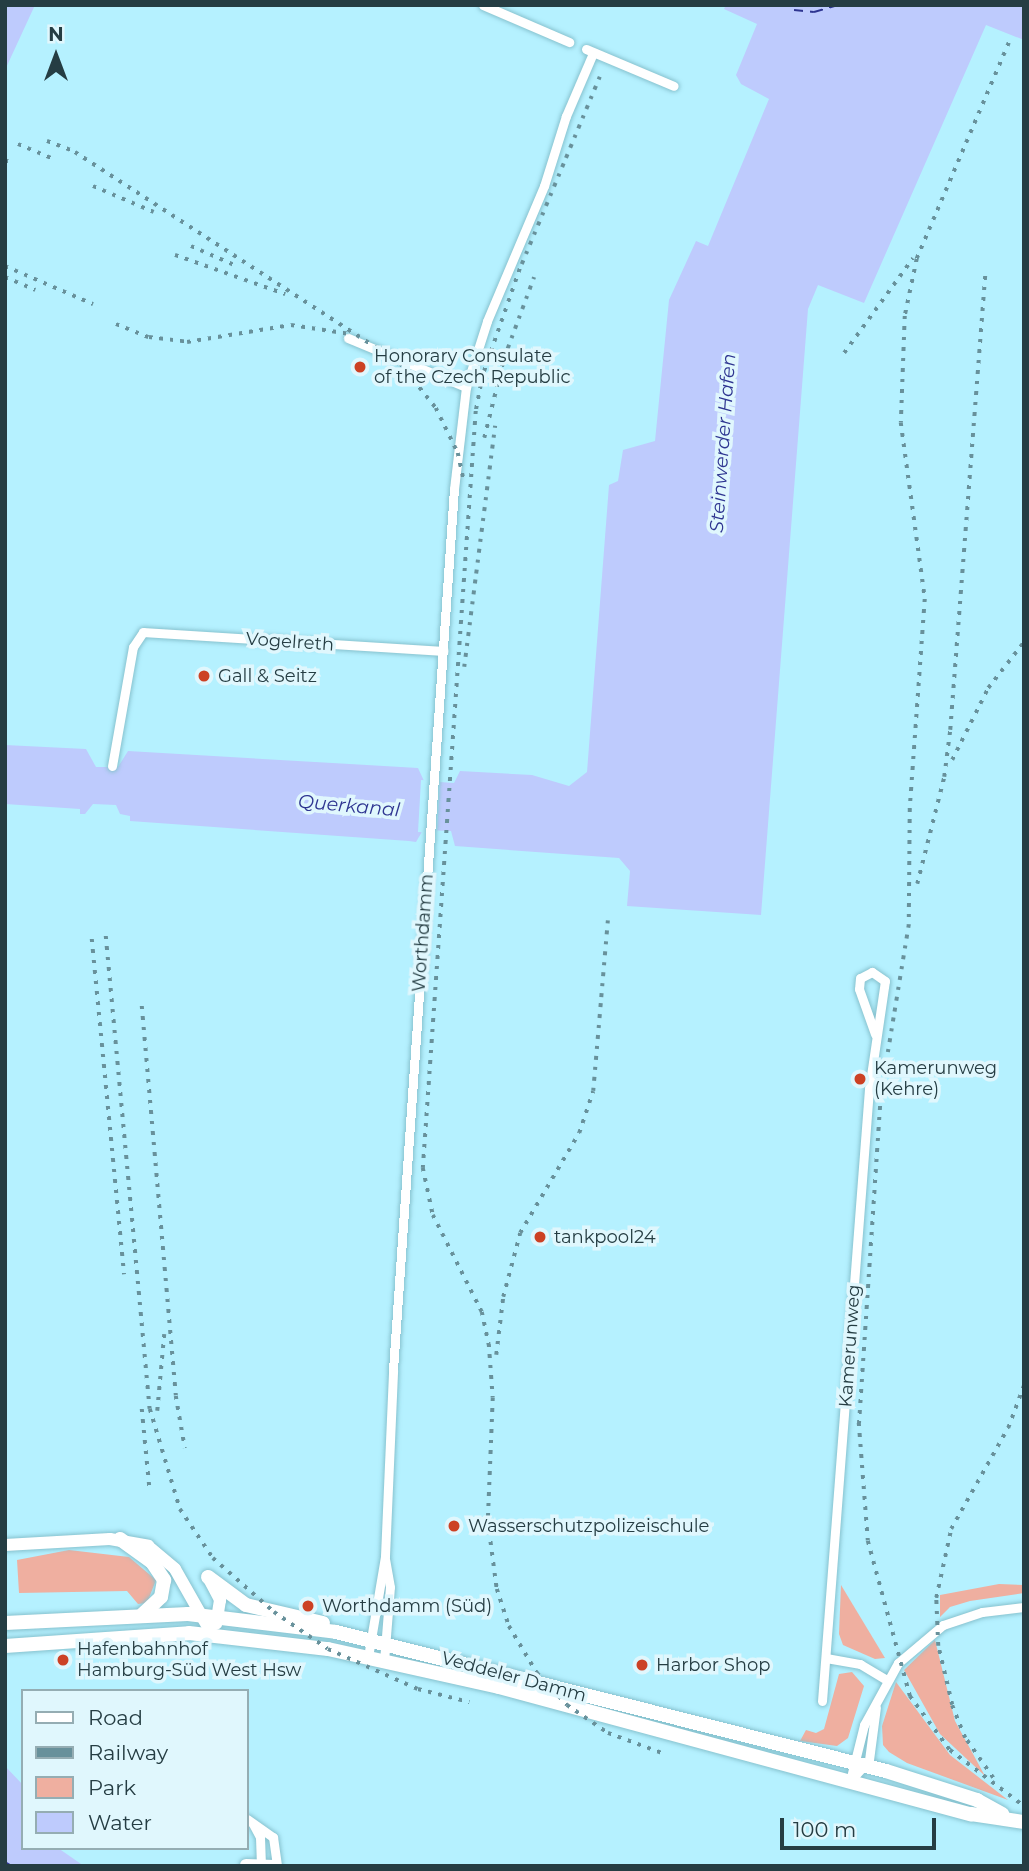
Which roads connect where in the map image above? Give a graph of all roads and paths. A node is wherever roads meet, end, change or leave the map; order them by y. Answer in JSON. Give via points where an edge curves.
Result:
{"nodes":[{"id":1,"x":483,"y":5,"type":"edge"},
{"id":2,"x":569,"y":42,"type":"dead end"},
{"id":3,"x":674,"y":86,"type":"dead end"},
{"id":4,"x":348,"y":338,"type":"dead end"},
{"id":5,"x":466,"y":387,"type":"junction"},
{"id":6,"x":443,"y":651,"type":"junction"},
{"id":7,"x":112,"y":766,"type":"dead end"},
{"id":8,"x":875,"y":1034,"type":"junction"},
{"id":9,"x":120,"y":1539,"type":"junction"},
{"id":10,"x":5,"y":1545,"type":"edge"},
{"id":11,"x":385,"y":1556,"type":"junction"},
{"id":12,"x":208,"y":1577,"type":"joint"},
{"id":13,"x":1024,"y":1607,"type":"edge"},
{"id":14,"x":143,"y":1614,"type":"junction"},
{"id":15,"x":202,"y":1616,"type":"junction"},
{"id":16,"x":218,"y":1617,"type":"junction"},
{"id":17,"x":5,"y":1623,"type":"edge"},
{"id":18,"x":212,"y":1634,"type":"junction"},
{"id":19,"x":349,"y":1635,"type":"junction"},
{"id":20,"x":371,"y":1640,"type":"junction"},
{"id":21,"x":387,"y":1644,"type":"junction"},
{"id":22,"x":5,"y":1646,"type":"edge"},
{"id":23,"x":368,"y":1657,"type":"junction"},
{"id":24,"x":826,"y":1658,"type":"junction"},
{"id":25,"x":384,"y":1661,"type":"junction"},
{"id":26,"x":885,"y":1679,"type":"junction"},
{"id":27,"x":822,"y":1701,"type":"dead end"},
{"id":28,"x":860,"y":1765,"type":"junction"},
{"id":29,"x":850,"y":1781,"type":"junction"},
{"id":30,"x":1016,"y":1820,"type":"edge"},
{"id":31,"x":249,"y":1821,"type":"edge"},
{"id":32,"x":246,"y":1865,"type":"edge"},
{"id":33,"x":271,"y":1865,"type":"edge"}],
"edges":[{"from":1,"to":2,"type":"street"},
{"from":3,"to":5,"type":"street","name":"Worthdamm","via":[[590,51],[544,186],[490,314]]},
{"from":4,"to":5,"type":"street"},
{"from":5,"to":6,"type":"street","name":"Worthdamm"},
{"from":6,"to":7,"type":"street","name":"Vogelreth","via":[[149,632],[138,635]]},
{"from":6,"to":11,"type":"street","name":"Worthdamm","via":[[393,1370]]},
{"from":8,"to":8,"type":"street","name":"Kamerunweg","via":[[885,981],[872,972],[860,978],[859,989]]},
{"from":8,"to":24,"type":"street","name":"Kamerunweg"},
{"from":9,"to":10,"type":"street"},
{"from":9,"to":14,"type":"main road","via":[[152,1562],[163,1580],[161,1597]]},
{"from":9,"to":15,"type":"street","via":[[140,1543],[165,1558]]},
{"from":11,"to":20,"type":"street","name":"Worthdamm"},
{"from":11,"to":21,"type":"street","name":"Worthdamm","via":[[390,1587]]},
{"from":12,"to":16,"type":"street","via":[[220,1600]]},
{"from":12,"to":19,"type":"main road","via":[[246,1605],[303,1617]]},
{"from":13,"to":26,"type":"street","via":[[982,1612],[943,1625],[918,1643]]},
{"from":14,"to":15,"type":"main road","name":"Veddeler Damm"},
{"from":14,"to":17,"type":"main road","name":"Veddeler Damm"},
{"from":15,"to":16,"type":"main road","name":"Veddeler Damm"},
{"from":15,"to":18,"type":"street"},
{"from":16,"to":18,"type":"street"},
{"from":16,"to":19,"type":"main road","name":"Veddeler Damm"},
{"from":18,"to":22,"type":"main road","name":"Veddeler Damm","via":[[135,1634]]},
{"from":18,"to":23,"type":"main road","name":"Veddeler Damm"},
{"from":19,"to":20,"type":"main road","name":"Veddeler Damm"},
{"from":20,"to":21,"type":"main road","name":"Veddeler Damm"},
{"from":20,"to":23,"type":"street","name":"Worthdamm"},
{"from":21,"to":25,"type":"street","name":"Worthdamm"},
{"from":21,"to":28,"type":"main road","name":"Veddeler Damm"},
{"from":23,"to":25,"type":"main road","name":"Veddeler Damm"},
{"from":24,"to":26,"type":"street","via":[[860,1664]]},
{"from":24,"to":27,"type":"street","name":"Kamerunweg"},
{"from":25,"to":29,"type":"main road","name":"Veddeler Damm"},
{"from":26,"to":28,"type":"street"},
{"from":28,"to":29,"type":"street"},
{"from":28,"to":30,"type":"main road","name":"Veddeler Damm","via":[[977,1800]]},
{"from":29,"to":30,"type":"main road","name":"Veddeler Damm","via":[[971,1814]]},
{"from":31,"to":33,"type":"street"},
{"from":31,"to":33,"type":"street","via":[[273,1837]]},
{"from":32,"to":33,"type":"street"}]}
